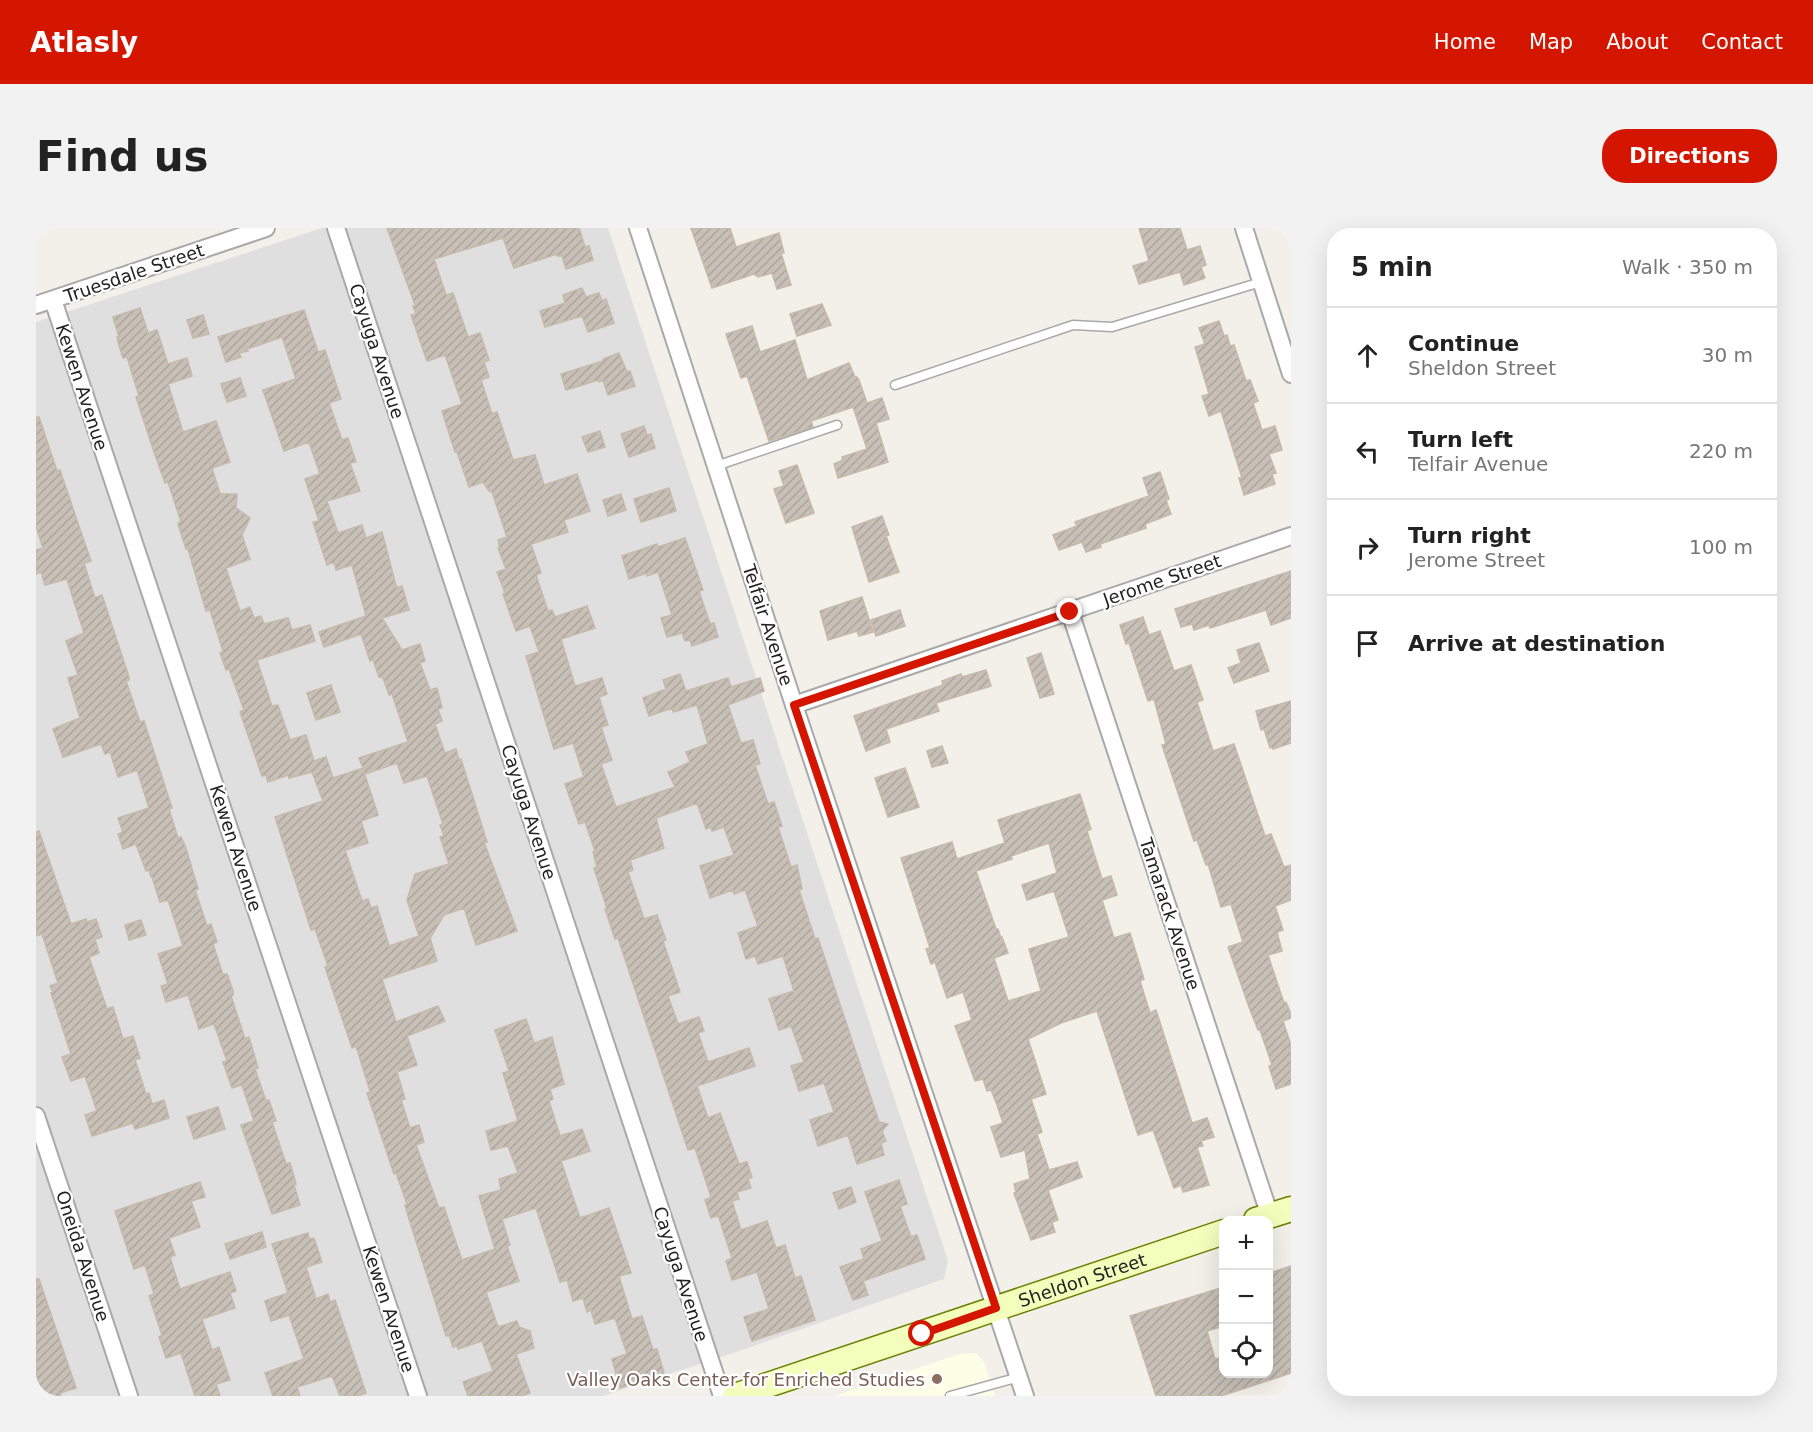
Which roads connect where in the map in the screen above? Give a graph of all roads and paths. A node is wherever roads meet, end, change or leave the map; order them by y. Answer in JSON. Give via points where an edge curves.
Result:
{"nodes":[{"id":1,"x":266,"y":228,"type":"edge"},
{"id":2,"x":336,"y":228,"type":"edge"},
{"id":3,"x":638,"y":228,"type":"edge"},
{"id":4,"x":1244,"y":228,"type":"edge"},
{"id":5,"x":1261,"y":282,"type":"junction"},
{"id":6,"x":53,"y":300,"type":"junction"},
{"id":7,"x":36,"y":305,"type":"edge"},
{"id":8,"x":1291,"y":375,"type":"edge"},
{"id":9,"x":895,"y":385,"type":"dead end"},
{"id":10,"x":837,"y":425,"type":"dead end"},
{"id":11,"x":716,"y":466,"type":"junction"},
{"id":12,"x":1291,"y":536,"type":"edge"},
{"id":13,"x":1070,"y":612,"type":"junction"},
{"id":14,"x":794,"y":705,"type":"junction"},
{"id":15,"x":36,"y":1116,"type":"edge"},
{"id":16,"x":1272,"y":1215,"type":"edge"},
{"id":17,"x":1219,"y":1234,"type":"edge"},
{"id":18,"x":996,"y":1308,"type":"junction"},
{"id":19,"x":1019,"y":1377,"type":"junction"},
{"id":20,"x":129,"y":1396,"type":"edge"},
{"id":21,"x":418,"y":1396,"type":"edge"},
{"id":22,"x":722,"y":1396,"type":"edge"},
{"id":23,"x":735,"y":1396,"type":"edge"},
{"id":24,"x":950,"y":1396,"type":"edge"},
{"id":25,"x":1025,"y":1396,"type":"edge"}],
"edges":[{"from":1,"to":6,"type":"street","name":"Truesdale Street"},
{"from":2,"to":22,"type":"street","name":"Cayuga Avenue"},
{"from":3,"to":11,"type":"street","name":"Telfair Avenue"},
{"from":4,"to":5,"type":"street"},
{"from":5,"to":8,"type":"street"},
{"from":5,"to":9,"type":"lane","via":[[1112,327],[1073,325]]},
{"from":6,"to":7,"type":"street","name":"Truesdale Street"},
{"from":6,"to":21,"type":"street","name":"Kewen Avenue"},
{"from":10,"to":11,"type":"lane"},
{"from":11,"to":14,"type":"street","name":"Telfair Avenue"},
{"from":12,"to":13,"type":"street","name":"Jerome Street"},
{"from":13,"to":14,"type":"street","name":"Jerome Street"},
{"from":13,"to":16,"type":"street","name":"Tamarack Avenue"},
{"from":14,"to":18,"type":"street","name":"Telfair Avenue"},
{"from":15,"to":20,"type":"street","name":"Oneida Avenue"},
{"from":17,"to":18,"type":"main road","name":"Sheldon Street"},
{"from":18,"to":19,"type":"street","name":"Telfair Avenue"},
{"from":18,"to":23,"type":"main road","name":"Sheldon Street"},
{"from":19,"to":24,"type":"lane"},
{"from":19,"to":25,"type":"street","name":"Telfair Avenue"}]}
